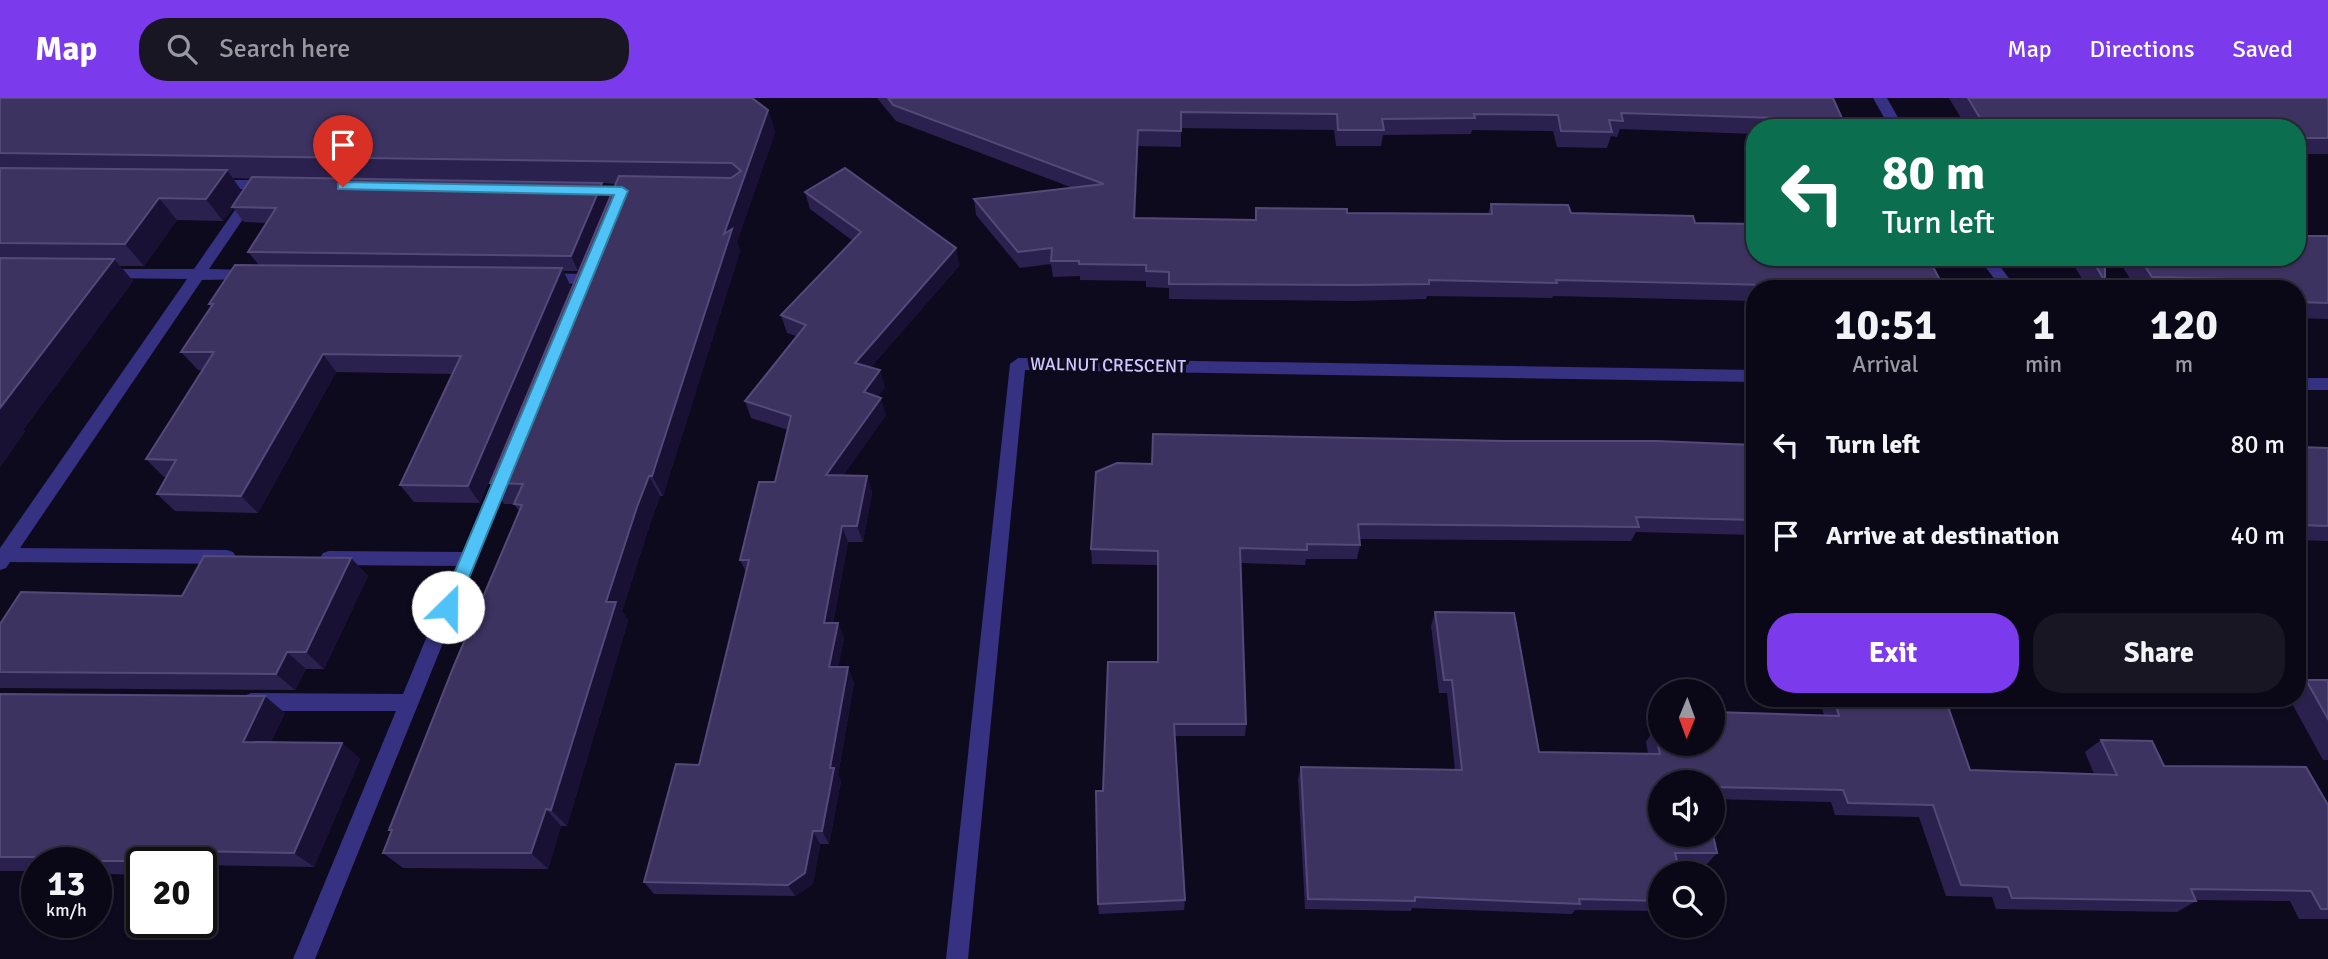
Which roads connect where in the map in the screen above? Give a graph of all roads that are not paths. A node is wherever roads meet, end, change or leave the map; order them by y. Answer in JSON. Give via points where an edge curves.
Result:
{"nodes":[{"id":1,"x":1880,"y":98,"type":"edge"},
{"id":2,"x":1891,"y":119,"type":"edge"},
{"id":3,"x":205,"y":184,"type":"edge"},
{"id":4,"x":259,"y":185,"type":"junction"},
{"id":5,"x":287,"y":186,"type":"edge"},
{"id":6,"x":566,"y":190,"type":"edge"},
{"id":7,"x":648,"y":192,"type":"edge"},
{"id":8,"x":1992,"y":266,"type":"edge"},
{"id":9,"x":79,"y":273,"type":"edge"},
{"id":10,"x":198,"y":275,"type":"junction"},
{"id":11,"x":267,"y":275,"type":"edge"},
{"id":12,"x":529,"y":278,"type":"edge"},
{"id":13,"x":2003,"y":280,"type":"edge"},
{"id":14,"x":574,"y":304,"type":"edge"},
{"id":15,"x":1746,"y":376,"type":"edge"},
{"id":16,"x":2306,"y":384,"type":"edge"},
{"id":17,"x":2328,"y":384,"type":"edge"},
{"id":18,"x":510,"y":457,"type":"edge"},
{"id":19,"x":249,"y":557,"type":"edge"},
{"id":20,"x":2,"y":558,"type":"edge"},
{"id":21,"x":317,"y":558,"type":"edge"},
{"id":22,"x":468,"y":559,"type":"junction"},
{"id":23,"x":237,"y":702,"type":"edge"},
{"id":24,"x":408,"y":703,"type":"junction"},
{"id":25,"x":303,"y":959,"type":"edge"},
{"id":26,"x":957,"y":959,"type":"edge"}],
"edges":[{"from":1,"to":2,"type":"street"},
{"from":3,"to":4,"type":"street"},
{"from":4,"to":5,"type":"street"},
{"from":4,"to":10,"type":"street"},
{"from":6,"to":7,"type":"street","via":[[619,197]]},
{"from":8,"to":13,"type":"street"},
{"from":9,"to":10,"type":"street"},
{"from":10,"to":11,"type":"street"},
{"from":10,"to":20,"type":"street"},
{"from":12,"to":14,"type":"street","via":[[587,272]]},
{"from":15,"to":26,"type":"street","name":"WALNUT CRESCENT","via":[[1018,364]]},
{"from":16,"to":17,"type":"street"},
{"from":18,"to":22,"type":"street"},
{"from":19,"to":20,"type":"street"},
{"from":21,"to":22,"type":"street"},
{"from":22,"to":24,"type":"street"},
{"from":23,"to":24,"type":"street"},
{"from":24,"to":25,"type":"street"}]}
